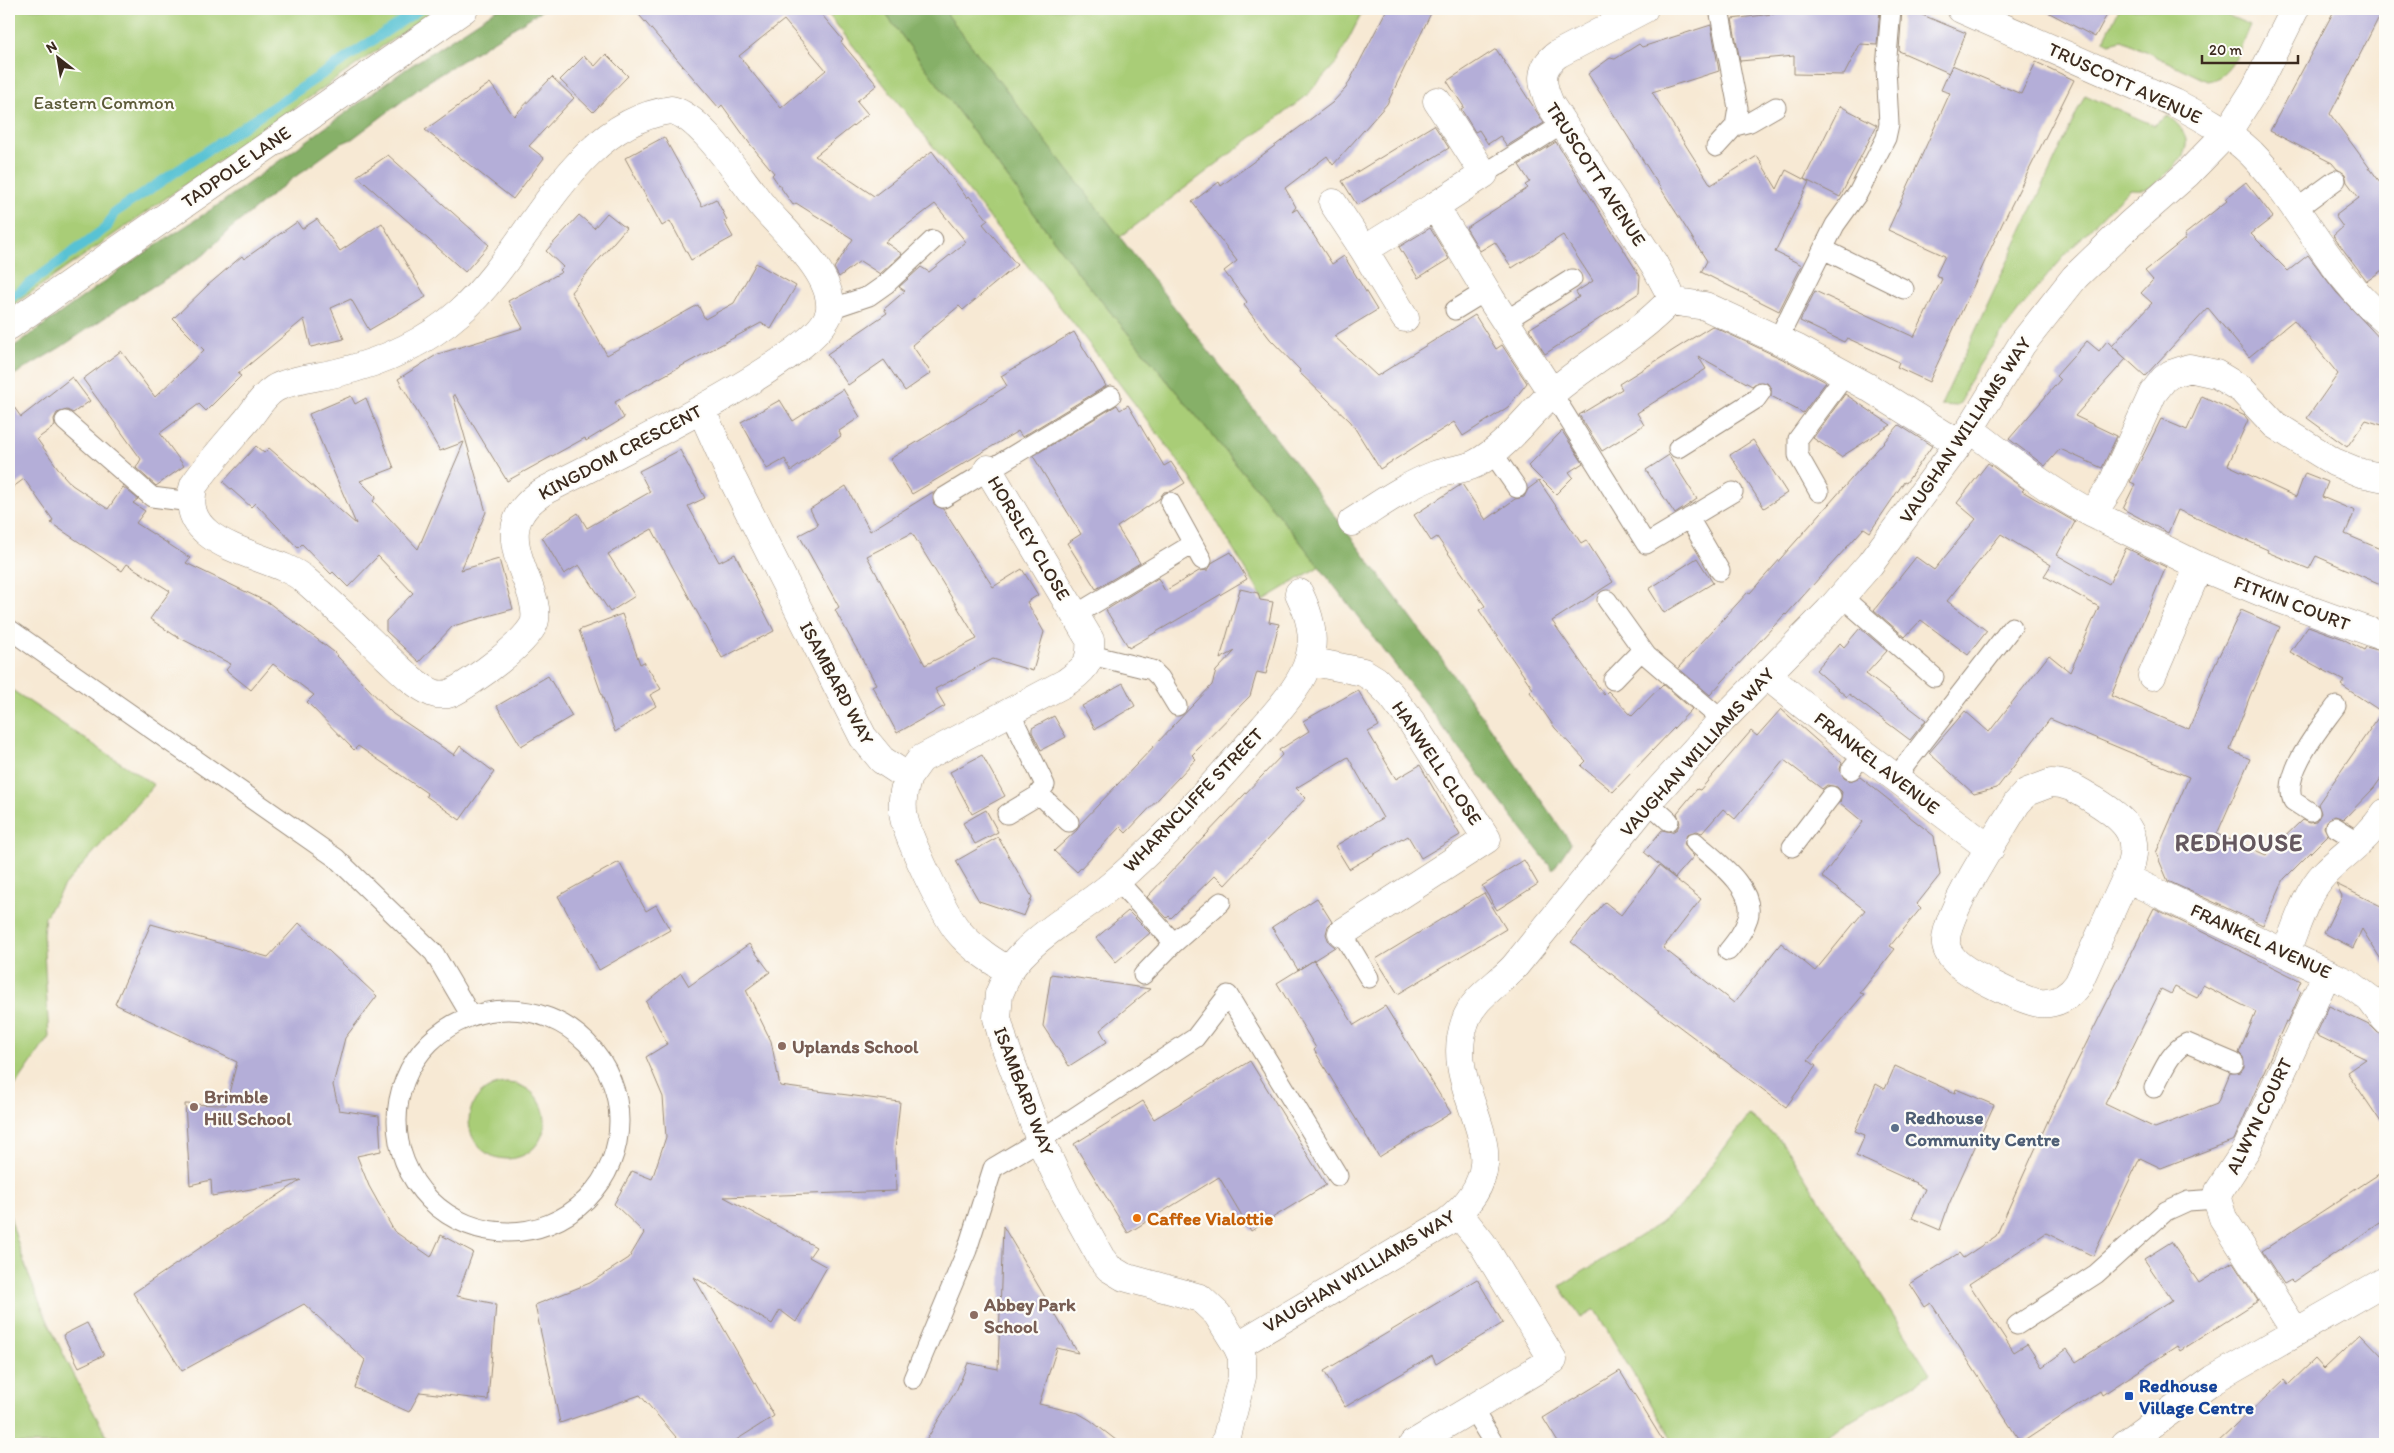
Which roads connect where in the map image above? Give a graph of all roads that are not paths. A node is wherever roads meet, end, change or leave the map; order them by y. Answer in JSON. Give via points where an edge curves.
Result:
{"nodes":[{"id":1,"x":464,"y":9,"type":"edge"},
{"id":2,"x":1644,"y":9,"type":"edge"},
{"id":3,"x":1719,"y":9,"type":"edge"},
{"id":4,"x":1891,"y":9,"type":"edge"},
{"id":5,"x":1961,"y":9,"type":"edge"},
{"id":6,"x":2295,"y":9,"type":"edge"},
{"id":7,"x":1437,"y":101,"type":"dead end"},
{"id":8,"x":1776,"y":107,"type":"dead end"},
{"id":9,"x":1563,"y":124,"type":"junction"},
{"id":10,"x":1735,"y":126,"type":"junction"},
{"id":11,"x":2227,"y":133,"type":"junction"},
{"id":12,"x":1716,"y":147,"type":"dead end"},
{"id":13,"x":1484,"y":174,"type":"junction"},
{"id":14,"x":2336,"y":180,"type":"dead end"},
{"id":15,"x":1334,"y":203,"type":"dead end"},
{"id":16,"x":1435,"y":206,"type":"junction"},
{"id":17,"x":2295,"y":210,"type":"junction"},
{"id":18,"x":933,"y":240,"type":"dead end"},
{"id":19,"x":1823,"y":249,"type":"junction"},
{"id":20,"x":1364,"y":250,"type":"junction"},
{"id":21,"x":1572,"y":279,"type":"dead end"},
{"id":22,"x":1904,"y":289,"type":"dead end"},
{"id":23,"x":1486,"y":290,"type":"junction"},
{"id":24,"x":1670,"y":301,"type":"junction"},
{"id":25,"x":830,"y":309,"type":"junction"},
{"id":26,"x":1455,"y":310,"type":"dead end"},
{"id":27,"x":2384,"y":317,"type":"edge"},
{"id":28,"x":1404,"y":318,"type":"dead end"},
{"id":29,"x":1506,"y":322,"type":"junction"},
{"id":30,"x":9,"y":326,"type":"edge"},
{"id":31,"x":1783,"y":346,"type":"junction"},
{"id":32,"x":1846,"y":374,"type":"junction"},
{"id":33,"x":1761,"y":392,"type":"dead end"},
{"id":34,"x":1552,"y":393,"type":"junction"},
{"id":35,"x":1111,"y":396,"type":"dead end"},
{"id":36,"x":701,"y":409,"type":"junction"},
{"id":37,"x":65,"y":421,"type":"dead end"},
{"id":38,"x":1965,"y":437,"type":"junction"},
{"id":39,"x":1678,"y":448,"type":"dead end"},
{"id":40,"x":1492,"y":452,"type":"junction"},
{"id":41,"x":988,"y":469,"type":"junction"},
{"id":42,"x":2385,"y":478,"type":"edge"},
{"id":43,"x":1517,"y":488,"type":"dead end"},
{"id":44,"x":1733,"y":492,"type":"dead end"},
{"id":45,"x":1819,"y":492,"type":"dead end"},
{"id":46,"x":942,"y":498,"type":"dead end"},
{"id":47,"x":192,"y":502,"type":"junction"},
{"id":48,"x":1170,"y":502,"type":"dead end"},
{"id":49,"x":2093,"y":514,"type":"junction"},
{"id":50,"x":1689,"y":518,"type":"junction"},
{"id":51,"x":1352,"y":522,"type":"dead end"},
{"id":52,"x":1193,"y":544,"type":"junction"},
{"id":53,"x":1202,"y":560,"type":"dead end"},
{"id":54,"x":2199,"y":566,"type":"junction"},
{"id":55,"x":1720,"y":571,"type":"dead end"},
{"id":56,"x":1299,"y":593,"type":"dead end"},
{"id":57,"x":1842,"y":597,"type":"junction"},
{"id":58,"x":1607,"y":600,"type":"dead end"},
{"id":59,"x":1075,"y":615,"type":"junction"},
{"id":60,"x":2012,"y":627,"type":"dead end"},
{"id":61,"x":9,"y":629,"type":"edge"},
{"id":62,"x":2385,"y":637,"type":"edge"},
{"id":63,"x":1642,"y":650,"type":"junction"},
{"id":64,"x":1091,"y":655,"type":"junction"},
{"id":65,"x":1309,"y":661,"type":"junction"},
{"id":66,"x":1766,"y":675,"type":"junction"},
{"id":67,"x":2152,"y":676,"type":"dead end"},
{"id":68,"x":1934,"y":678,"type":"dead end"},
{"id":69,"x":1614,"y":680,"type":"dead end"},
{"id":70,"x":1177,"y":706,"type":"dead end"},
{"id":71,"x":2336,"y":706,"type":"dead end"},
{"id":72,"x":1010,"y":712,"type":"junction"},
{"id":73,"x":1722,"y":720,"type":"junction"},
{"id":74,"x":908,"y":777,"type":"junction"},
{"id":75,"x":1896,"y":777,"type":"junction"},
{"id":76,"x":1039,"y":794,"type":"junction"},
{"id":77,"x":1831,"y":796,"type":"dead end"},
{"id":78,"x":1648,"y":802,"type":"junction"},
{"id":79,"x":2310,"y":812,"type":"dead end"},
{"id":80,"x":1007,"y":814,"type":"dead end"},
{"id":81,"x":1669,"y":821,"type":"dead end"},
{"id":82,"x":1069,"y":822,"type":"dead end"},
{"id":83,"x":2335,"y":827,"type":"dead end"},
{"id":84,"x":2376,"y":833,"type":"edge"},
{"id":85,"x":1695,"y":842,"type":"dead end"},
{"id":86,"x":1792,"y":847,"type":"dead end"},
{"id":87,"x":1990,"y":849,"type":"junction"},
{"id":88,"x":2126,"y":878,"type":"junction"},
{"id":89,"x":1117,"y":880,"type":"junction"},
{"id":90,"x":1221,"y":902,"type":"dead end"},
{"id":91,"x":1342,"y":933,"type":"joint"},
{"id":92,"x":1174,"y":943,"type":"junction"},
{"id":93,"x":1728,"y":951,"type":"dead end"},
{"id":94,"x":2286,"y":952,"type":"junction"},
{"id":95,"x":1009,"y":972,"type":"junction"},
{"id":96,"x":2327,"y":972,"type":"junction"},
{"id":97,"x":1142,"y":975,"type":"dead end"},
{"id":98,"x":1369,"y":978,"type":"dead end"},
{"id":99,"x":471,"y":1016,"type":"junction"},
{"id":100,"x":2385,"y":1019,"type":"edge"},
{"id":101,"x":2234,"y":1062,"type":"dead end"},
{"id":102,"x":2154,"y":1088,"type":"dead end"},
{"id":103,"x":1040,"y":1140,"type":"junction"},
{"id":104,"x":1338,"y":1176,"type":"dead end"},
{"id":105,"x":2217,"y":1199,"type":"junction"},
{"id":106,"x":1458,"y":1213,"type":"junction"},
{"id":107,"x":2385,"y":1281,"type":"edge"},
{"id":108,"x":2017,"y":1325,"type":"dead end"},
{"id":109,"x":2295,"y":1331,"type":"junction"},
{"id":110,"x":1237,"y":1346,"type":"junction"},
{"id":111,"x":914,"y":1379,"type":"dead end"},
{"id":112,"x":1472,"y":1408,"type":"junction"},
{"id":113,"x":1225,"y":1444,"type":"edge"},
{"id":114,"x":1413,"y":1444,"type":"edge"},
{"id":115,"x":1494,"y":1444,"type":"edge"},
{"id":116,"x":2125,"y":1444,"type":"edge"}],
"edges":[{"from":1,"to":30,"type":"street","name":"TADPOLE LANE"},
{"from":2,"to":9,"type":"street","name":"TRUSCOTT AVENUE","via":[[1558,54],[1547,64],[1542,77],[1543,88]]},
{"from":3,"to":10,"type":"lane","via":[[1738,108]]},
{"from":4,"to":19,"type":"lane","via":[[1886,68],[1889,124],[1886,138],[1858,193],[1835,225]]},
{"from":5,"to":11,"type":"street","name":"TRUSCOTT AVENUE","via":[[2174,103]]},
{"from":6,"to":11,"type":"street","name":"VAUGHAN WILLIAMS WAY","via":[[2255,89]]},
{"from":7,"to":13,"type":"street"},
{"from":8,"to":10,"type":"lane","via":[[1750,122]]},
{"from":9,"to":13,"type":"lane"},
{"from":9,"to":24,"type":"street","name":"TRUSCOTT AVENUE","via":[[1654,264],[1669,292]]},
{"from":10,"to":12,"type":"lane"},
{"from":11,"to":17,"type":"street","name":"TRUSCOTT AVENUE","via":[[2264,168]]},
{"from":11,"to":38,"type":"street","name":"VAUGHAN WILLIAMS WAY","via":[[2075,277],[2022,344]]},
{"from":13,"to":16,"type":"street"},
{"from":14,"to":17,"type":"lane"},
{"from":15,"to":20,"type":"street"},
{"from":16,"to":20,"type":"street"},
{"from":16,"to":23,"type":"street"},
{"from":17,"to":27,"type":"street","name":"TRUSCOTT AVENUE","via":[[2342,273]]},
{"from":18,"to":25,"type":"lane","via":[[869,296]]},
{"from":19,"to":22,"type":"lane"},
{"from":19,"to":31,"type":"lane"},
{"from":20,"to":28,"type":"street"},
{"from":21,"to":29,"type":"lane"},
{"from":23,"to":26,"type":"lane"},
{"from":23,"to":29,"type":"street"},
{"from":24,"to":31,"type":"street","via":[[1705,306]]},
{"from":24,"to":34,"type":"street","via":[[1628,339]]},
{"from":25,"to":36,"type":"street","name":"KINGDOM CRESCENT","via":[[817,333],[804,344],[751,381]]},
{"from":25,"to":47,"type":"street","via":[[828,292],[805,253],[754,197],[701,128],[677,111],[648,114],[618,129],[574,170],[495,275],[448,322],[384,360],[280,386],[268,394],[200,476],[194,485]]},
{"from":29,"to":34,"type":"street"},
{"from":31,"to":32,"type":"street"},
{"from":32,"to":38,"type":"street"},
{"from":32,"to":45,"type":"lane","via":[[1798,439],[1798,455]]},
{"from":33,"to":39,"type":"lane","via":[[1756,399]]},
{"from":34,"to":40,"type":"street","via":[[1524,425]]},
{"from":34,"to":50,"type":"lane","via":[[1646,544]]},
{"from":35,"to":41,"type":"lane","name":"HORSLEY CLOSE"},
{"from":36,"to":47,"type":"street","name":"KINGDOM CRESCENT","via":[[546,490],[526,504],[517,518],[514,546],[534,599],[534,626],[527,637],[488,669],[450,693],[434,694],[419,684],[303,579],[241,552],[205,531],[196,519]]},
{"from":36,"to":74,"type":"street","name":"ISAMBARD WAY","via":[[732,478],[863,737],[882,760]]},
{"from":37,"to":47,"type":"lane","via":[[152,497]]},
{"from":38,"to":49,"type":"street","name":"FITKIN COURT"},
{"from":38,"to":57,"type":"street","name":"VAUGHAN WILLIAMS WAY","via":[[1903,522]]},
{"from":40,"to":43,"type":"lane"},
{"from":40,"to":51,"type":"street","via":[[1474,464],[1426,479]]},
{"from":41,"to":46,"type":"lane"},
{"from":41,"to":59,"type":"street","name":"HORSLEY CLOSE"},
{"from":42,"to":49,"type":"street","via":[[2334,462],[2276,425],[2242,389],[2216,374],[2189,368],[2164,379],[2153,393],[2112,484]]},
{"from":44,"to":50,"type":"lane"},
{"from":48,"to":52,"type":"lane"},
{"from":49,"to":54,"type":"street","name":"FITKIN COURT"},
{"from":50,"to":55,"type":"lane"},
{"from":52,"to":53,"type":"lane"},
{"from":52,"to":59,"type":"lane"},
{"from":54,"to":62,"type":"street","name":"FITKIN COURT"},
{"from":54,"to":67,"type":"street"},
{"from":56,"to":65,"type":"street","name":"WHARNCLIFFE STREET","via":[[1310,620],[1312,648]]},
{"from":57,"to":66,"type":"street","name":"VAUGHAN WILLIAMS WAY"},
{"from":57,"to":68,"type":"lane"},
{"from":58,"to":63,"type":"lane"},
{"from":59,"to":64,"type":"street","name":"HORSLEY CLOSE","via":[[1090,640]]},
{"from":60,"to":75,"type":"lane"},
{"from":61,"to":99,"type":"lane","via":[[336,858],[434,954]]},
{"from":63,"to":69,"type":"lane"},
{"from":63,"to":73,"type":"lane"},
{"from":64,"to":70,"type":"lane","via":[[1152,670]]},
{"from":64,"to":72,"type":"street","via":[[1083,670],[1065,683]]},
{"from":65,"to":89,"type":"street","name":"WHARNCLIFFE STREET","via":[[1281,707],[1249,745]]},
{"from":65,"to":91,"type":"street","name":"HANWELL CLOSE","via":[[1364,672],[1386,690],[1411,721],[1487,839]]},
{"from":66,"to":73,"type":"street","name":"VAUGHAN WILLIAMS WAY"},
{"from":66,"to":75,"type":"street","name":"FRANKEL AVENUE","via":[[1858,762]]},
{"from":71,"to":79,"type":"lane","via":[[2306,749],[2293,777],[2290,790],[2293,801]]},
{"from":72,"to":74,"type":"street","via":[[921,759]]},
{"from":72,"to":76,"type":"lane","via":[[1044,780],[1045,785]]},
{"from":73,"to":78,"type":"street","name":"VAUGHAN WILLIAMS WAY"},
{"from":74,"to":95,"type":"street","via":[[903,790],[904,819],[948,914],[970,944]]},
{"from":75,"to":87,"type":"street","name":"FRANKEL AVENUE"},
{"from":76,"to":80,"type":"lane"},
{"from":76,"to":82,"type":"lane"},
{"from":77,"to":86,"type":"lane"},
{"from":78,"to":81,"type":"lane"},
{"from":78,"to":106,"type":"street","name":"VAUGHAN WILLIAMS WAY","via":[[1515,966],[1470,1011],[1462,1033],[1459,1060],[1464,1086],[1481,1130],[1485,1160],[1476,1188]]},
{"from":83,"to":84,"type":"lane"},
{"from":84,"to":94,"type":"street","via":[[2324,874]]},
{"from":85,"to":93,"type":"lane","via":[[1736,880],[1748,900],[1749,916]]},
{"from":87,"to":88,"type":"street","via":[[2027,792],[2051,783],[2063,783],[2114,813],[2129,829],[2135,851]]},
{"from":87,"to":88,"type":"street","via":[[1950,920],[1945,943],[1953,960],[1972,973],[2039,1003],[2063,999],[2072,993]]},
{"from":88,"to":94,"type":"street","name":"FRANKEL AVENUE"},
{"from":89,"to":92,"type":"lane"},
{"from":89,"to":95,"type":"street","name":"WHARNCLIFFE STREET","via":[[1029,947]]},
{"from":90,"to":92,"type":"lane"},
{"from":91,"to":98,"type":"lane"},
{"from":92,"to":97,"type":"lane"},
{"from":94,"to":96,"type":"street","name":"FRANKEL AVENUE"},
{"from":95,"to":103,"type":"street","name":"ISAMBARD WAY","via":[[999,994],[997,1018]]},
{"from":96,"to":100,"type":"street","name":"FRANKEL AVENUE","via":[[2364,993]]},
{"from":96,"to":105,"type":"street","name":"ALWYN COURT","via":[[2270,1078],[2247,1148]]},
{"from":99,"to":99,"type":"lane","via":[[506,1009],[541,1014],[573,1029],[598,1054],[615,1086],[621,1121],[615,1156],[599,1188],[573,1213],[539,1229],[501,1233],[464,1224],[432,1204],[408,1173],[397,1137],[398,1099],[412,1063],[437,1034]]},
{"from":101,"to":102,"type":"lane","via":[[2187,1043],[2171,1056]]},
{"from":103,"to":104,"type":"lane","via":[[1195,1038],[1228,995]]},
{"from":103,"to":110,"type":"street","name":"ISAMBARD WAY","via":[[1065,1193],[1109,1268],[1138,1283],[1200,1298],[1214,1310]]},
{"from":103,"to":111,"type":"lane","via":[[993,1168],[968,1250]]},
{"from":105,"to":108,"type":"lane","via":[[2188,1201],[2166,1211],[2096,1274]]},
{"from":105,"to":109,"type":"street","via":[[2223,1218]]},
{"from":106,"to":110,"type":"street","name":"VAUGHAN WILLIAMS WAY"},
{"from":106,"to":112,"type":"street","via":[[1482,1243],[1553,1360]]},
{"from":107,"to":109,"type":"street"},
{"from":109,"to":116,"type":"street","via":[[2214,1379]]},
{"from":110,"to":113,"type":"street","name":"ISAMBARD WAY","via":[[1242,1357],[1242,1377]]},
{"from":112,"to":114,"type":"street"},
{"from":112,"to":115,"type":"lane"}]}
